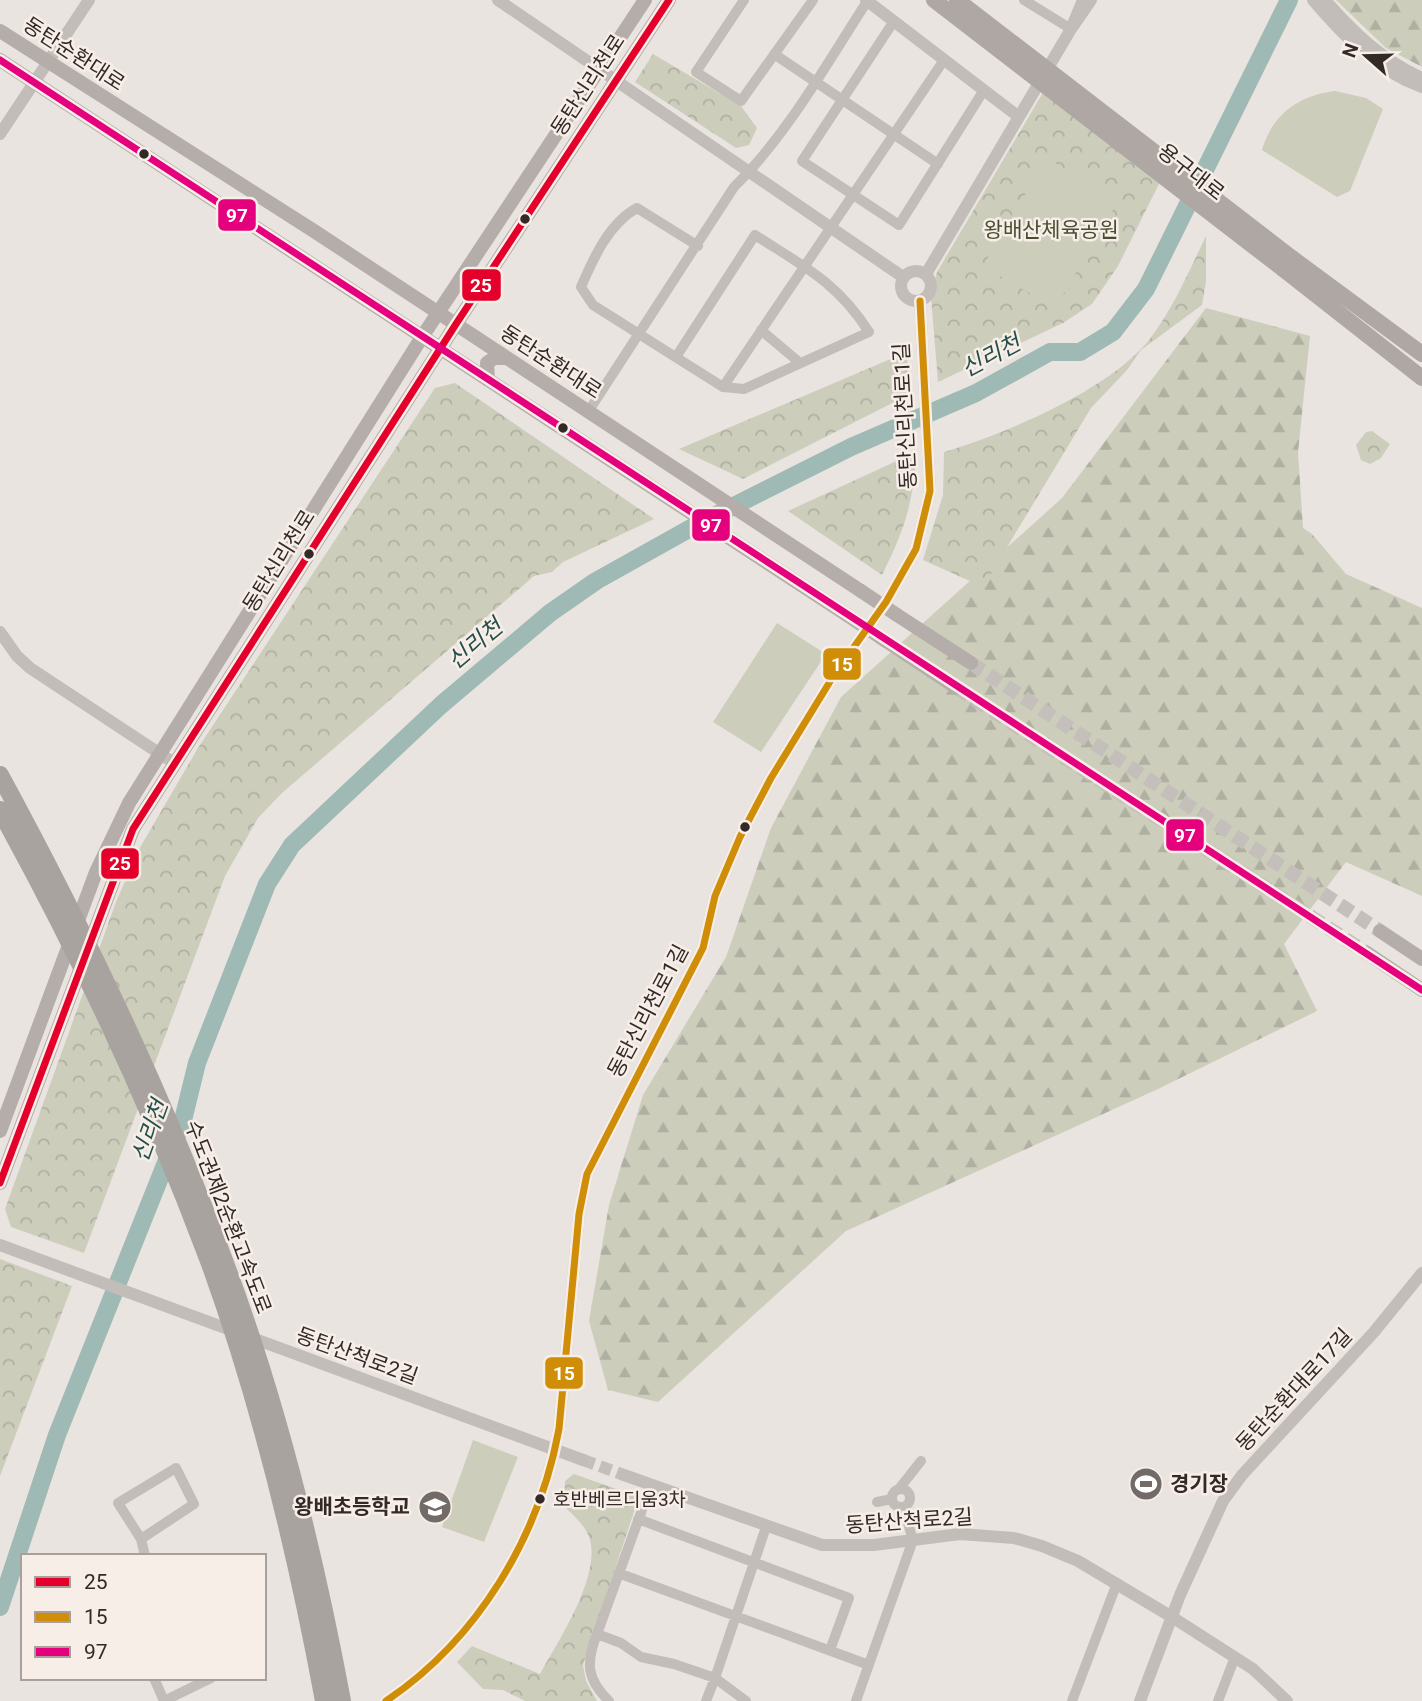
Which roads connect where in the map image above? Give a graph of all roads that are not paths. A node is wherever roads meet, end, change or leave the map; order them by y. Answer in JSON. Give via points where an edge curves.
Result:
{"nodes":[{"id":1,"x":89,"y":0,"type":"edge"},
{"id":2,"x":498,"y":0,"type":"edge"},
{"id":3,"x":645,"y":0,"type":"edge"},
{"id":4,"x":668,"y":0,"type":"edge"},
{"id":5,"x":744,"y":0,"type":"edge"},
{"id":6,"x":813,"y":0,"type":"edge"},
{"id":7,"x":867,"y":0,"type":"edge"},
{"id":8,"x":934,"y":0,"type":"edge"},
{"id":9,"x":957,"y":0,"type":"edge"},
{"id":10,"x":1024,"y":0,"type":"edge"},
{"id":11,"x":1043,"y":0,"type":"edge"},
{"id":12,"x":1083,"y":0,"type":"edge"},
{"id":13,"x":1091,"y":0,"type":"edge"},
{"id":14,"x":1313,"y":0,"type":"edge"},
{"id":15,"x":1327,"y":7,"type":"edge"},
{"id":16,"x":1037,"y":10,"type":"junction"},
{"id":17,"x":894,"y":21,"type":"junction"},
{"id":18,"x":1071,"y":29,"type":"junction"},
{"id":19,"x":0,"y":32,"type":"edge"},
{"id":20,"x":774,"y":54,"type":"junction"},
{"id":21,"x":0,"y":60,"type":"edge"},
{"id":22,"x":944,"y":60,"type":"junction"},
{"id":23,"x":46,"y":61,"type":"junction"},
{"id":24,"x":599,"y":69,"type":"junction"},
{"id":25,"x":1422,"y":78,"type":"edge"},
{"id":26,"x":615,"y":81,"type":"junction"},
{"id":27,"x":33,"y":82,"type":"junction"},
{"id":28,"x":815,"y":82,"type":"junction"},
{"id":29,"x":1422,"y":87,"type":"edge"},
{"id":30,"x":984,"y":90,"type":"junction"},
{"id":31,"x":842,"y":99,"type":"junction"},
{"id":32,"x":1019,"y":117,"type":"junction"},
{"id":33,"x":0,"y":134,"type":"edge"},
{"id":34,"x":894,"y":134,"type":"junction"},
{"id":35,"x":938,"y":164,"type":"junction"},
{"id":36,"x":749,"y":173,"type":"junction"},
{"id":37,"x":853,"y":195,"type":"junction"},
{"id":38,"x":831,"y":226,"type":"junction"},
{"id":39,"x":698,"y":246,"type":"junction"},
{"id":40,"x":473,"y":260,"type":"junction"},
{"id":41,"x":1288,"y":264,"type":"junction"},
{"id":42,"x":804,"y":266,"type":"junction"},
{"id":43,"x":490,"y":272,"type":"junction"},
{"id":44,"x":926,"y":274,"type":"junction"},
{"id":45,"x":903,"y":277,"type":"junction"},
{"id":46,"x":391,"y":282,"type":"junction"},
{"id":47,"x":920,"y":301,"type":"junction"},
{"id":48,"x":373,"y":305,"type":"junction"},
{"id":49,"x":438,"y":313,"type":"junction"},
{"id":50,"x":456,"y":324,"type":"junction"},
{"id":51,"x":761,"y":330,"type":"junction"},
{"id":52,"x":639,"y":334,"type":"junction"},
{"id":53,"x":422,"y":337,"type":"junction"},
{"id":54,"x":440,"y":349,"type":"junction"},
{"id":55,"x":1422,"y":354,"type":"edge"},
{"id":56,"x":676,"y":357,"type":"junction"},
{"id":57,"x":506,"y":358,"type":"junction"},
{"id":58,"x":800,"y":363,"type":"junction"},
{"id":59,"x":1422,"y":378,"type":"edge"},
{"id":60,"x":488,"y":380,"type":"junction"},
{"id":61,"x":723,"y":387,"type":"junction"},
{"id":62,"x":384,"y":396,"type":"junction"},
{"id":63,"x":402,"y":408,"type":"junction"},
{"id":64,"x":587,"y":412,"type":"junction"},
{"id":65,"x":0,"y":632,"type":"edge"},
{"id":66,"x":971,"y":663,"type":"tunnel mouth"},
{"id":67,"x":957,"y":688,"type":"tunnel mouth"},
{"id":68,"x":191,"y":704,"type":"junction"},
{"id":69,"x":205,"y":717,"type":"junction"},
{"id":70,"x":159,"y":753,"type":"junction"},
{"id":71,"x":174,"y":763,"type":"junction"},
{"id":72,"x":0,"y":775,"type":"edge"},
{"id":73,"x":129,"y":803,"type":"junction"},
{"id":74,"x":0,"y":810,"type":"edge"},
{"id":75,"x":142,"y":814,"type":"junction"},
{"id":76,"x":1380,"y":931,"type":"tunnel mouth"},
{"id":77,"x":1367,"y":953,"type":"tunnel mouth"},
{"id":78,"x":1422,"y":959,"type":"edge"},
{"id":79,"x":1422,"y":990,"type":"edge"},
{"id":80,"x":0,"y":1131,"type":"edge"},
{"id":81,"x":0,"y":1183,"type":"edge"},
{"id":82,"x":0,"y":1245,"type":"edge"},
{"id":83,"x":1422,"y":1273,"type":"edge"},
{"id":84,"x":555,"y":1450,"type":"junction"},
{"id":85,"x":583,"y":1460,"type":"tunnel mouth"},
{"id":86,"x":921,"y":1461,"type":"dead end"},
{"id":87,"x":624,"y":1475,"type":"tunnel mouth"},
{"id":88,"x":651,"y":1485,"type":"junction"},
{"id":89,"x":899,"y":1494,"type":"junction"},
{"id":90,"x":877,"y":1502,"type":"dead end"},
{"id":91,"x":638,"y":1519,"type":"junction"},
{"id":92,"x":766,"y":1527,"type":"junction"},
{"id":93,"x":141,"y":1539,"type":"junction"},
{"id":94,"x":913,"y":1540,"type":"junction"},
{"id":95,"x":145,"y":1554,"type":"edge"},
{"id":96,"x":753,"y":1561,"type":"junction"},
{"id":97,"x":618,"y":1573,"type":"junction"},
{"id":98,"x":1117,"y":1583,"type":"junction"},
{"id":99,"x":733,"y":1616,"type":"junction"},
{"id":100,"x":1172,"y":1617,"type":"junction"},
{"id":101,"x":597,"y":1634,"type":"junction"},
{"id":102,"x":830,"y":1650,"type":"junction"},
{"id":103,"x":1235,"y":1657,"type":"junction"},
{"id":104,"x":869,"y":1665,"type":"junction"},
{"id":105,"x":715,"y":1678,"type":"junction"},
{"id":106,"x":155,"y":1680,"type":"edge"},
{"id":107,"x":207,"y":1680,"type":"edge"},
{"id":108,"x":1220,"y":1696,"type":"edge"},
{"id":109,"x":164,"y":1701,"type":"edge"},
{"id":110,"x":324,"y":1701,"type":"edge"},
{"id":111,"x":342,"y":1701,"type":"edge"},
{"id":112,"x":386,"y":1701,"type":"edge"},
{"id":113,"x":609,"y":1701,"type":"edge"},
{"id":114,"x":706,"y":1701,"type":"edge"},
{"id":115,"x":746,"y":1701,"type":"edge"},
{"id":116,"x":856,"y":1701,"type":"edge"},
{"id":117,"x":1072,"y":1701,"type":"edge"},
{"id":118,"x":1140,"y":1701,"type":"edge"},
{"id":119,"x":1231,"y":1701,"type":"edge"},
{"id":120,"x":1287,"y":1701,"type":"edge"}],
"edges":[{"from":1,"to":23,"type":"street"},
{"from":2,"to":24,"type":"street"},
{"from":3,"to":24,"type":"main road","name":"동탄신리천로"},
{"from":4,"to":26,"type":"main road","name":"동탄신리천로"},
{"from":5,"to":20,"type":"street","via":[[696,72],[741,102]]},
{"from":6,"to":20,"type":"street"},
{"from":7,"to":17,"type":"street"},
{"from":7,"to":28,"type":"street"},
{"from":8,"to":41,"type":"highway","name":"용구대로","bridge":true},
{"from":9,"to":41,"type":"highway","name":"용구대로","bridge":true},
{"from":10,"to":16,"type":"street"},
{"from":11,"to":16,"type":"street"},
{"from":12,"to":18,"type":"street"},
{"from":13,"to":18,"type":"street"},
{"from":14,"to":15,"type":"street"},
{"from":15,"to":25,"type":"street","via":[[1378,53]]},
{"from":15,"to":29,"type":"street","via":[[1361,51]]},
{"from":16,"to":18,"type":"street"},
{"from":17,"to":22,"type":"street"},
{"from":17,"to":31,"type":"street"},
{"from":18,"to":32,"type":"street"},
{"from":19,"to":23,"type":"main road","name":"동탄순환대로"},
{"from":20,"to":28,"type":"street"},
{"from":21,"to":27,"type":"main road"},
{"from":22,"to":30,"type":"street"},
{"from":22,"to":34,"type":"street"},
{"from":23,"to":27,"type":"street"},
{"from":23,"to":46,"type":"main road","name":"동탄순환대로"},
{"from":24,"to":26,"type":"street"},
{"from":24,"to":40,"type":"main road","name":"동탄신리천로"},
{"from":26,"to":36,"type":"street"},
{"from":26,"to":43,"type":"main road","name":"동탄신리천로"},
{"from":27,"to":33,"type":"street"},
{"from":27,"to":48,"type":"main road"},
{"from":28,"to":31,"type":"street"},
{"from":28,"to":36,"type":"street"},
{"from":30,"to":32,"type":"street"},
{"from":30,"to":35,"type":"street"},
{"from":31,"to":34,"type":"street"},
{"from":31,"to":37,"type":"street","via":[[802,161]]},
{"from":32,"to":44,"type":"street"},
{"from":34,"to":35,"type":"street"},
{"from":34,"to":37,"type":"street"},
{"from":35,"to":37,"type":"street","via":[[899,225]]},
{"from":36,"to":38,"type":"street"},
{"from":36,"to":39,"type":"street","via":[[734,187]]},
{"from":37,"to":38,"type":"street"},
{"from":38,"to":42,"type":"street"},
{"from":38,"to":45,"type":"street"},
{"from":39,"to":52,"type":"street"},
{"from":39,"to":52,"type":"street","via":[[637,208],[623,216],[593,260],[581,287],[593,304]]},
{"from":40,"to":43,"type":"main road","via":[[471,271],[476,276]]},
{"from":40,"to":49,"type":"main road","name":"동탄신리천로"},
{"from":41,"to":55,"type":"highway","name":"용구대로"},
{"from":41,"to":59,"type":"highway","name":"용구대로"},
{"from":42,"to":51,"type":"street"},
{"from":42,"to":56,"type":"street","via":[[755,235]]},
{"from":42,"to":58,"type":"street","via":[[852,305],[869,332]]},
{"from":43,"to":50,"type":"main road","name":"동탄신리천로"},
{"from":44,"to":45,"type":"street","via":[[916,270]]},
{"from":44,"to":47,"type":"street","name":"동탄신리천로1길","via":[[932,287]]},
{"from":45,"to":47,"type":"street","via":[[903,295]]},
{"from":46,"to":48,"type":"main road","via":[[394,301],[387,306]]},
{"from":46,"to":49,"type":"main road","name":"동탄순환대로"},
{"from":47,"to":84,"type":"street","name":"동탄신리천로1길","via":[[930,491],[916,549],[778,766],[740,836],[715,895],[703,948],[587,1174]]},
{"from":48,"to":53,"type":"main road"},
{"from":49,"to":50,"type":"main road","name":"동탄순환대로"},
{"from":49,"to":53,"type":"main road","name":"동탄신리천로"},
{"from":50,"to":54,"type":"main road","name":"동탄신리천로"},
{"from":50,"to":57,"type":"main road","name":"동탄순환대로"},
{"from":51,"to":58,"type":"street"},
{"from":51,"to":61,"type":"street"},
{"from":52,"to":56,"type":"street"},
{"from":52,"to":64,"type":"street"},
{"from":53,"to":54,"type":"main road"},
{"from":53,"to":62,"type":"main road","name":"동탄신리천로"},
{"from":54,"to":60,"type":"main road"},
{"from":54,"to":63,"type":"main road","name":"동탄신리천로"},
{"from":56,"to":61,"type":"street"},
{"from":57,"to":60,"type":"main road","via":[[487,363]]},
{"from":57,"to":64,"type":"main road","name":"동탄순환대로"},
{"from":58,"to":61,"type":"street","via":[[744,389]]},
{"from":60,"to":67,"type":"main road","bridge":true},
{"from":62,"to":63,"type":"main road","via":[[398,394]]},
{"from":62,"to":68,"type":"main road","name":"동탄신리천로"},
{"from":63,"to":69,"type":"main road","name":"동탄신리천로"},
{"from":64,"to":66,"type":"main road","name":"동탄순환대로","bridge":true},
{"from":65,"to":70,"type":"street","via":[[30,668]]},
{"from":68,"to":69,"type":"main road","via":[[190,718]]},
{"from":68,"to":70,"type":"main road","name":"동탄신리천로"},
{"from":69,"to":71,"type":"main road","name":"동탄신리천로"},
{"from":70,"to":71,"type":"street"},
{"from":70,"to":73,"type":"main road","name":"동탄신리천로"},
{"from":71,"to":75,"type":"main road","name":"동탄신리천로"},
{"from":72,"to":111,"type":"highway","name":"수도권제2순환고속도로","bridge":true,"via":[[104,975],[229,1272],[274,1415]]},
{"from":73,"to":75,"type":"main road","via":[[141,800]]},
{"from":73,"to":80,"type":"main road","name":"동탄신리천로","via":[[96,872]]},
{"from":74,"to":110,"type":"highway","name":"수도권제2순환고속도로","bridge":true,"via":[[91,987],[170,1160],[209,1263],[289,1538]]},
{"from":75,"to":81,"type":"main road","name":"동탄신리천로","via":[[117,865]]},
{"from":76,"to":78,"type":"main road"},
{"from":77,"to":79,"type":"main road"},
{"from":82,"to":84,"type":"street","name":"동탄산척로2길"},
{"from":83,"to":100,"type":"street","name":"동탄순환대로17길","via":[[1242,1475],[1207,1532]]},
{"from":84,"to":85,"type":"street","name":"동탄산척로2길"},
{"from":84,"to":112,"type":"street","name":"동탄신리천로1길","via":[[534,1515],[502,1582],[445,1653]]},
{"from":86,"to":89,"type":"street"},
{"from":87,"to":88,"type":"street","name":"동탄산척로2길"},
{"from":88,"to":91,"type":"street"},
{"from":88,"to":92,"type":"street","name":"동탄산척로2길"},
{"from":89,"to":90,"type":"street"},
{"from":89,"to":94,"type":"street","via":[[895,1504],[903,1507]]},
{"from":91,"to":96,"type":"street"},
{"from":91,"to":97,"type":"street"},
{"from":92,"to":94,"type":"street","name":"동탄산척로2길","via":[[829,1545]]},
{"from":92,"to":96,"type":"street"},
{"from":93,"to":93,"type":"street","via":[[194,1504],[176,1468],[118,1503]]},
{"from":93,"to":95,"type":"street"},
{"from":94,"to":98,"type":"street","name":"동탄산척로2길","via":[[960,1534],[1014,1538],[1057,1552]]},
{"from":94,"to":104,"type":"street"},
{"from":96,"to":99,"type":"street"},
{"from":96,"to":102,"type":"street","via":[[849,1598]]},
{"from":97,"to":99,"type":"street"},
{"from":97,"to":101,"type":"street"},
{"from":98,"to":100,"type":"street","name":"동탄산척로2길"},
{"from":98,"to":117,"type":"street"},
{"from":99,"to":102,"type":"street"},
{"from":99,"to":105,"type":"street"},
{"from":100,"to":103,"type":"street","name":"동탄산척로2길"},
{"from":100,"to":118,"type":"street","name":"동탄순환대로17길"},
{"from":101,"to":105,"type":"street","via":[[641,1657]]},
{"from":101,"to":113,"type":"street","via":[[588,1663],[591,1678]]},
{"from":102,"to":104,"type":"street"},
{"from":103,"to":108,"type":"street"},
{"from":103,"to":120,"type":"street","name":"동탄산척로2길"},
{"from":104,"to":116,"type":"street"},
{"from":105,"to":114,"type":"street"},
{"from":105,"to":115,"type":"street"},
{"from":106,"to":109,"type":"street"},
{"from":107,"to":109,"type":"street"},
{"from":108,"to":119,"type":"street"}]}
